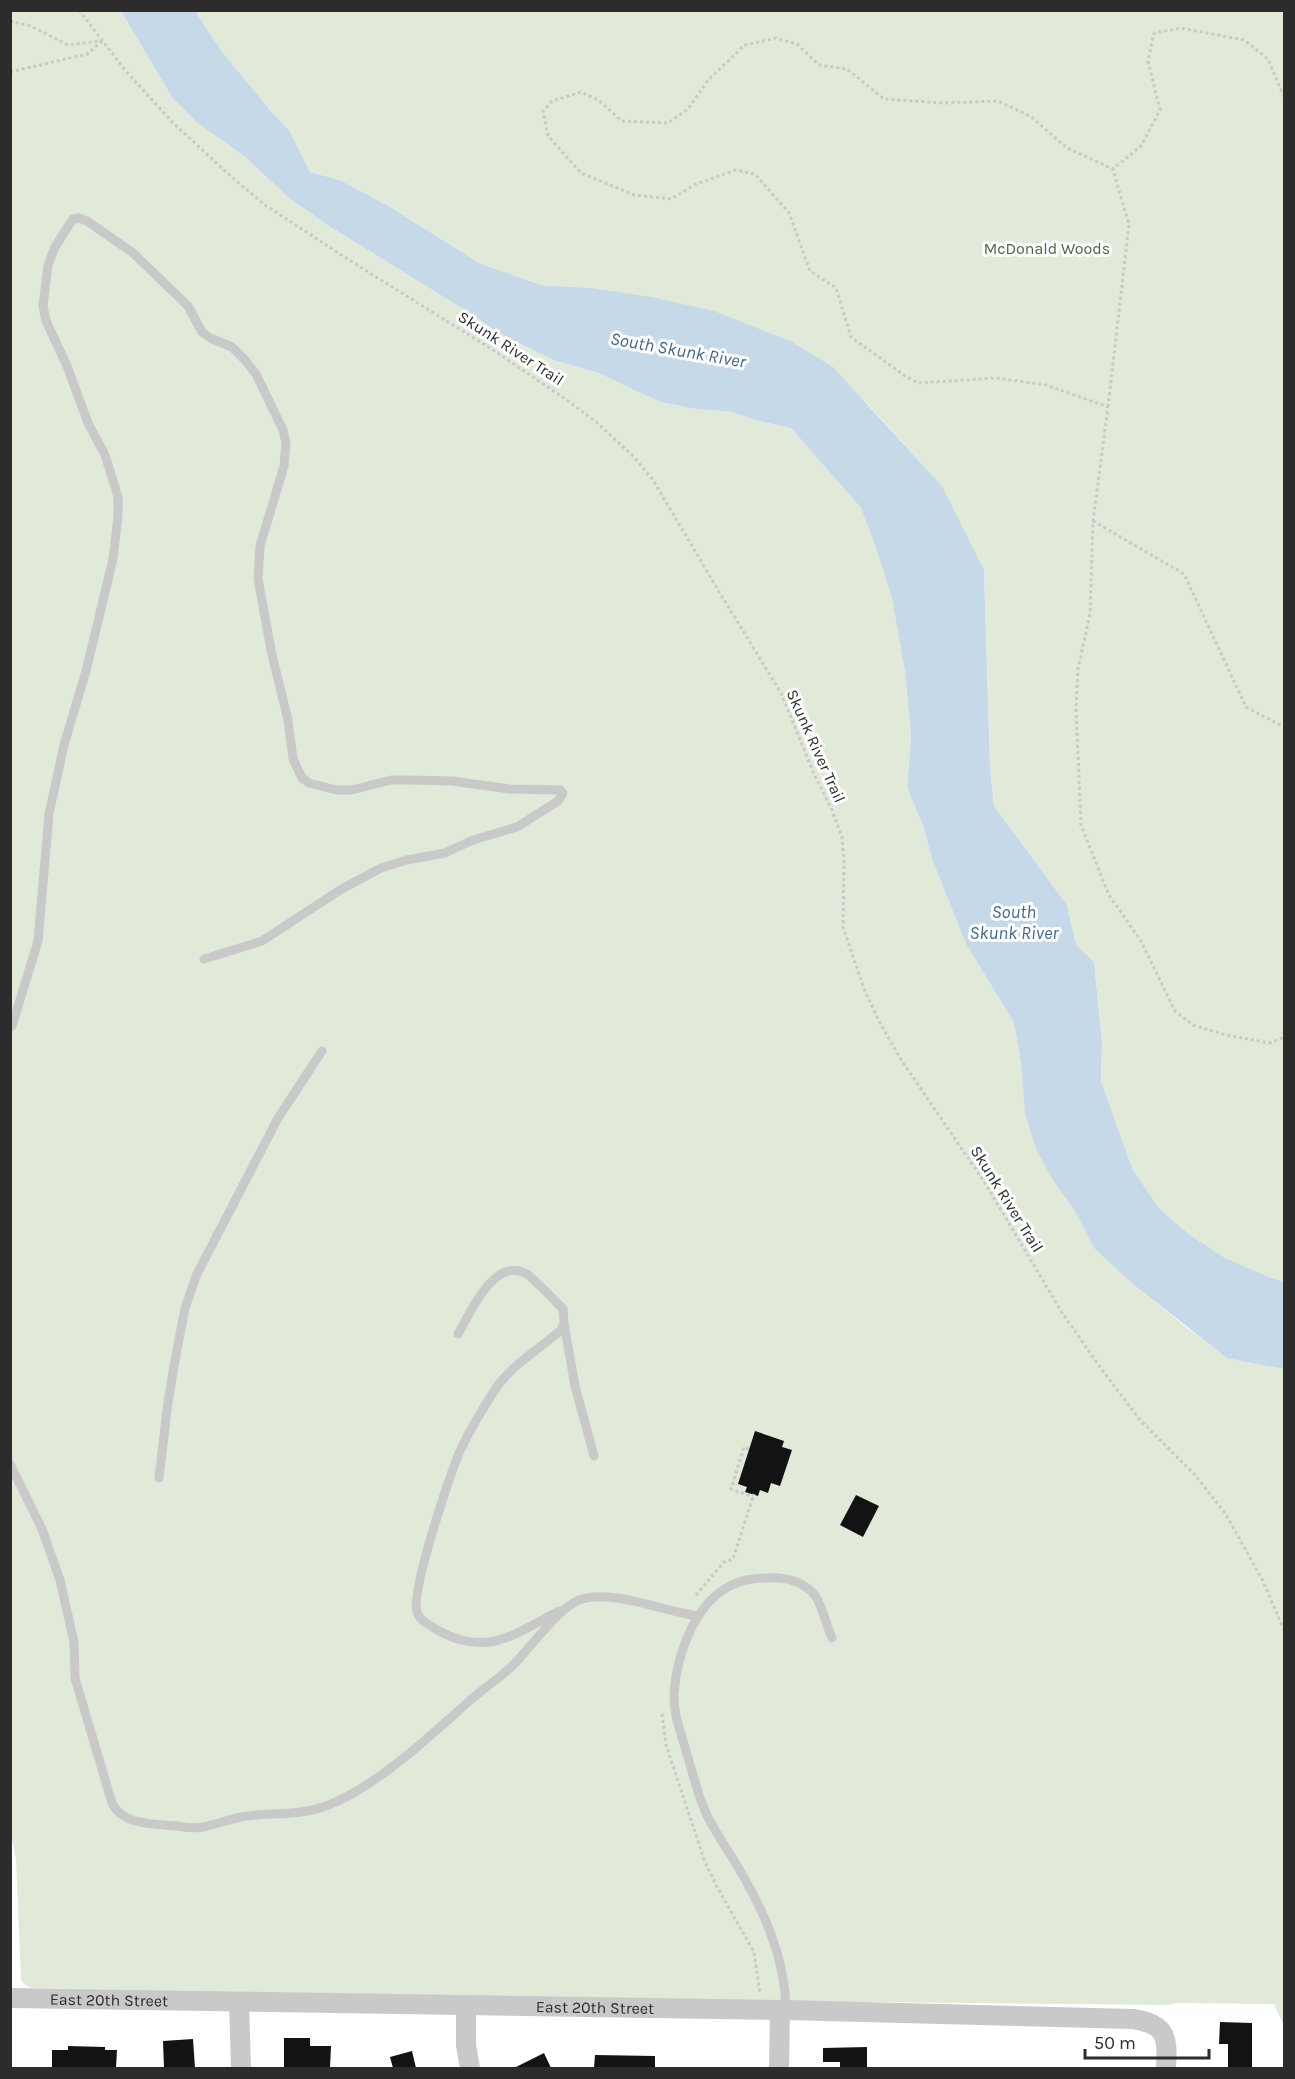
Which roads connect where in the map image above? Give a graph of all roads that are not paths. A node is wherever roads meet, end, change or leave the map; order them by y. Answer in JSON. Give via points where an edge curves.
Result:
{"nodes":[{"id":1,"x":204,"y":959,"type":"dead end"},
{"id":2,"x":10,"y":1026,"type":"edge"},
{"id":3,"x":322,"y":1051,"type":"dead end"},
{"id":4,"x":564,"y":1323,"type":"junction"},
{"id":5,"x":458,"y":1334,"type":"dead end"},
{"id":6,"x":594,"y":1455,"type":"dead end"},
{"id":7,"x":10,"y":1464,"type":"edge"},
{"id":8,"x":159,"y":1478,"type":"dead end"},
{"id":9,"x":567,"y":1607,"type":"junction"},
{"id":10,"x":699,"y":1616,"type":"junction"},
{"id":11,"x":832,"y":1638,"type":"dead end"},
{"id":12,"x":10,"y":1998,"type":"edge"},
{"id":13,"x":238,"y":2002,"type":"junction"},
{"id":14,"x":466,"y":2006,"type":"junction"},
{"id":15,"x":783,"y":2010,"type":"junction"},
{"id":16,"x":241,"y":2068,"type":"edge"},
{"id":17,"x":470,"y":2068,"type":"edge"},
{"id":18,"x":779,"y":2068,"type":"edge"},
{"id":19,"x":1166,"y":2068,"type":"edge"}],
"edges":[{"from":1,"to":2,"type":"lane","via":[[262,941],[381,868],[445,853],[517,827],[558,801],[562,793],[560,789],[510,789],[426,780],[392,780],[336,790],[302,778],[292,759],[288,720],[258,579],[260,546],[284,466],[283,430],[245,360],[232,347],[202,332],[188,306],[133,253],[87,221],[73,219],[48,265],[43,306],[88,423],[105,455],[118,498],[118,516],[112,559],[49,814],[38,941]]},
{"from":3,"to":8,"type":"lane","via":[[278,1119],[197,1274],[185,1308],[174,1366]]},
{"from":4,"to":5,"type":"lane","via":[[563,1309],[525,1273],[514,1271],[491,1282]]},
{"from":4,"to":6,"type":"lane","via":[[575,1386]]},
{"from":4,"to":9,"type":"lane","via":[[494,1390],[461,1448],[416,1599],[417,1613],[425,1623],[459,1641],[474,1643],[508,1636]]},
{"from":7,"to":9,"type":"lane","via":[[54,1559],[72,1630],[75,1678],[88,1728],[115,1810],[127,1819],[195,1828],[232,1818],[336,1803],[401,1760],[499,1678]]},
{"from":9,"to":10,"type":"lane","via":[[579,1600],[617,1598]]},
{"from":10,"to":11,"type":"lane","via":[[732,1585],[778,1577],[801,1583],[815,1595]]},
{"from":10,"to":15,"type":"lane","via":[[681,1658],[674,1694],[676,1718],[706,1813],[773,1934],[786,1991]]},
{"from":12,"to":13,"type":"street","name":"East 20th Street"},
{"from":13,"to":14,"type":"street","name":"East 20th Street"},
{"from":13,"to":16,"type":"street"},
{"from":14,"to":15,"type":"street","name":"East 20th Street"},
{"from":14,"to":17,"type":"street"},
{"from":15,"to":18,"type":"street"},
{"from":15,"to":19,"type":"street","name":"East 20th Street","via":[[1149,2021],[1160,2030],[1167,2044]]}]}
